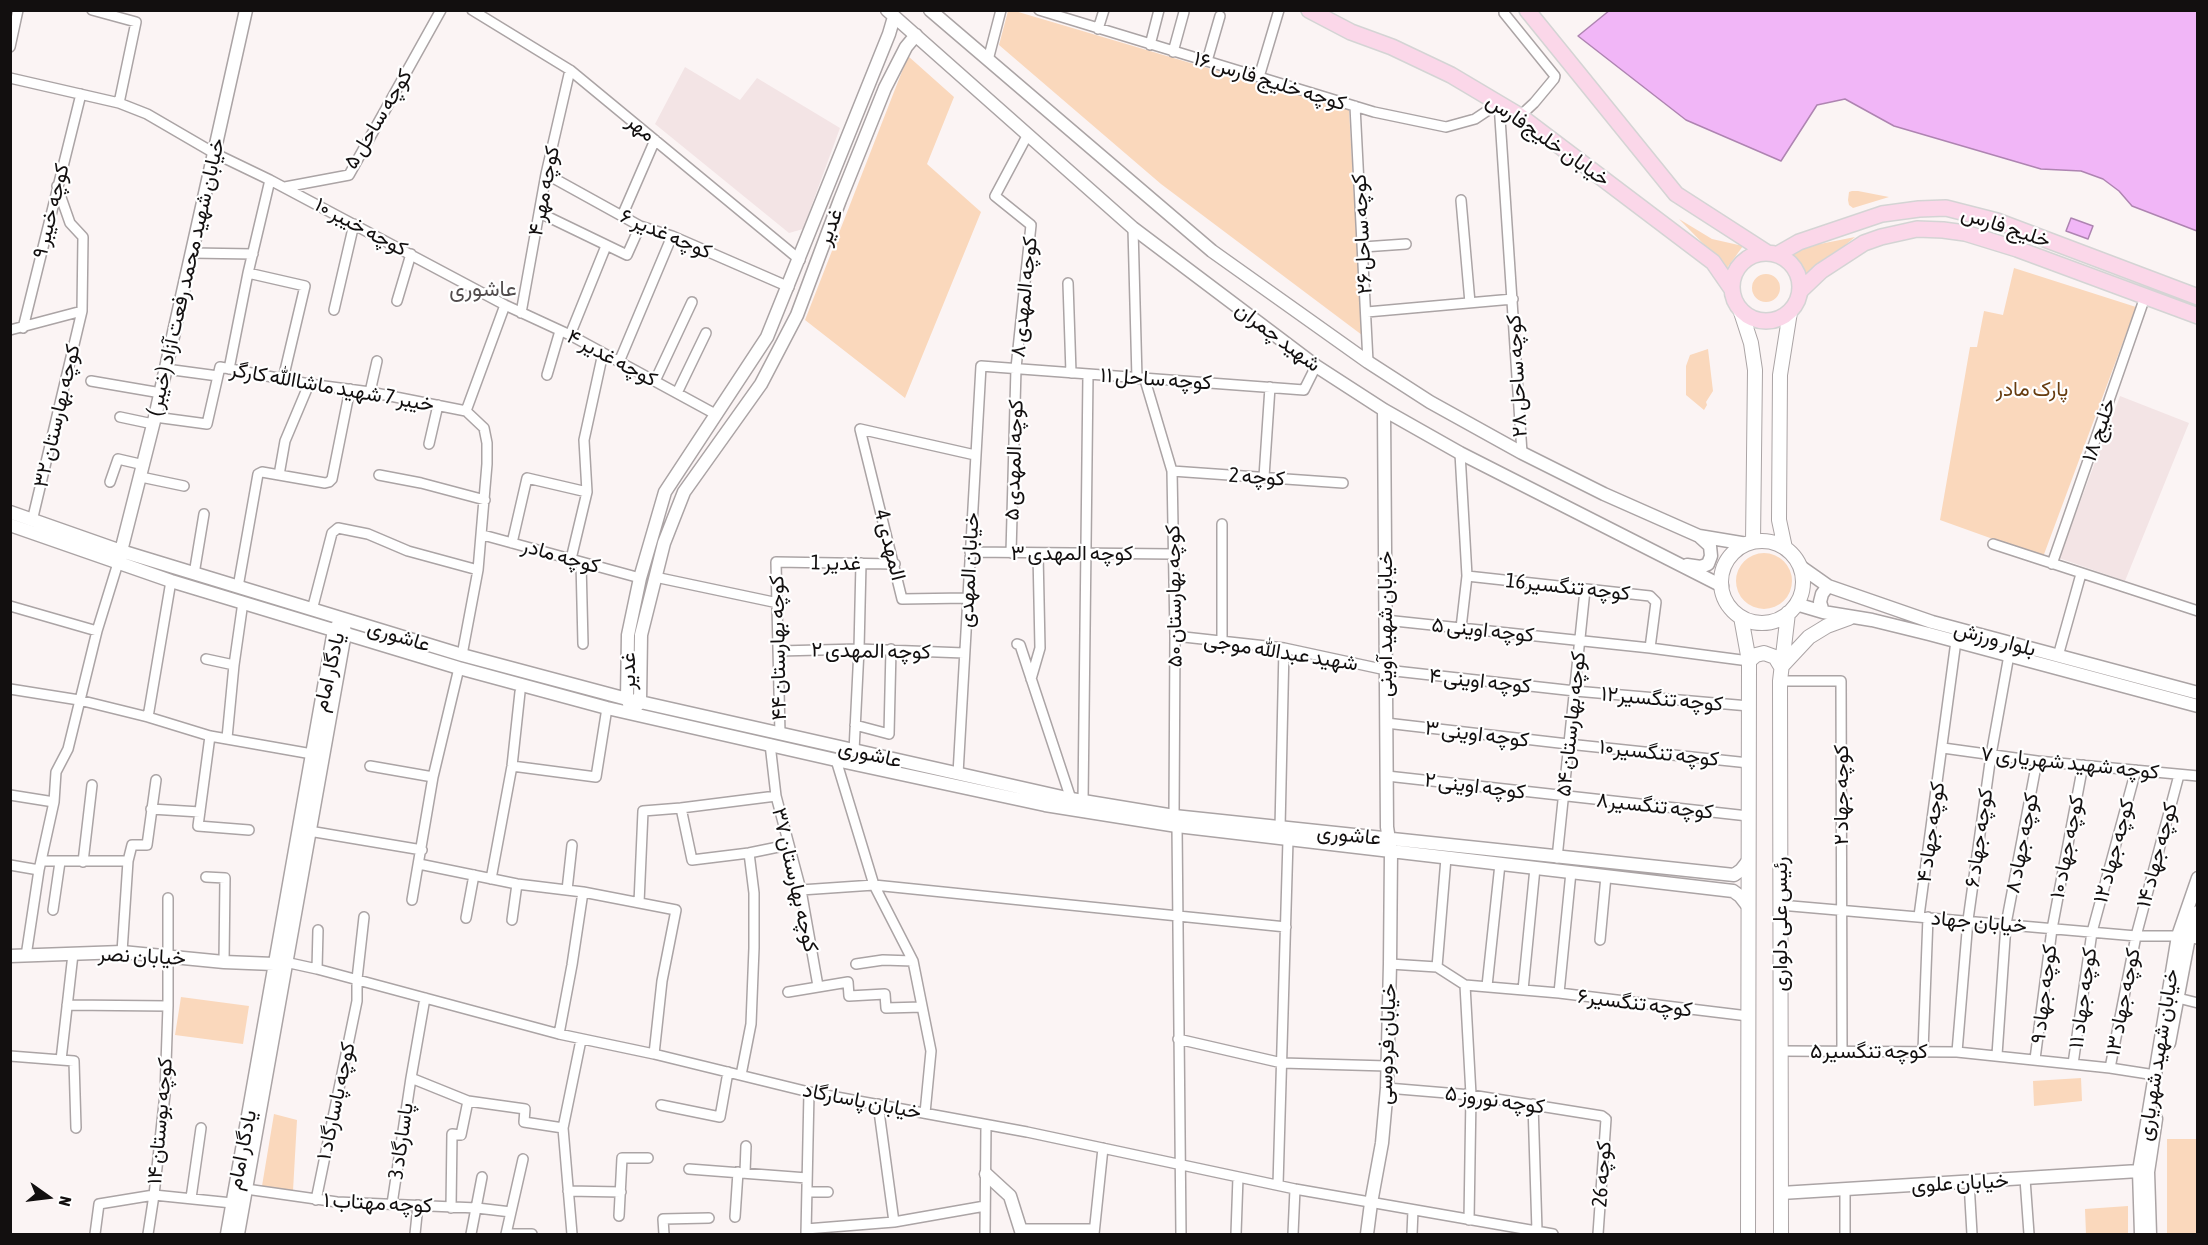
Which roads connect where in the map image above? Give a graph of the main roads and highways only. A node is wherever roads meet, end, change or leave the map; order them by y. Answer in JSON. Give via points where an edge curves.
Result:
{"nodes":[{"id":1,"x":1309,"y":10,"type":"edge"},
{"id":2,"x":1527,"y":10,"type":"edge"},
{"id":3,"x":1772,"y":253,"type":"junction"},
{"id":4,"x":1731,"y":288,"type":"junction"},
{"id":5,"x":1800,"y":291,"type":"junction"},
{"id":6,"x":2198,"y":297,"type":"edge"},
{"id":7,"x":1740,"y":309,"type":"junction"},
{"id":8,"x":1790,"y":312,"type":"junction"},
{"id":9,"x":2198,"y":316,"type":"edge"},
{"id":10,"x":1750,"y":543,"type":"junction"},
{"id":11,"x":1785,"y":548,"type":"junction"},
{"id":12,"x":1792,"y":609,"type":"junction"},
{"id":13,"x":1741,"y":617,"type":"junction"},
{"id":14,"x":1849,"y":618,"type":"road end"},
{"id":15,"x":1749,"y":661,"type":"junction"},
{"id":16,"x":1780,"y":674,"type":"junction"},
{"id":17,"x":1748,"y":1234,"type":"edge"},
{"id":18,"x":1781,"y":1234,"type":"edge"}],
"edges":[{"from":1,"to":4,"type":"main road","name":"خیابان خلیج‌فارس","via":[[1451,75],[1520,116],[1713,262]]},
{"from":2,"to":3,"type":"main road","via":[[1676,194]]},
{"from":3,"to":4,"type":"main road","via":[[1745,259],[1737,267]]},
{"from":3,"to":5,"type":"main road","via":[[1788,260],[1795,269]]},
{"from":3,"to":6,"type":"main road","name":"خلیج فارس","via":[[1881,214],[1946,208],[2024,230]]},
{"from":4,"to":7,"type":"main road"},
{"from":5,"to":8,"type":"main road"},
{"from":5,"to":9,"type":"main road","name":"خلیج فارس","via":[[1821,271],[1864,243],[1917,229],[1943,230],[1990,240]]},
{"from":7,"to":8,"type":"main road","via":[[1748,316],[1770,321]]},
{"from":7,"to":10,"type":"main road","via":[[1755,370]]},
{"from":8,"to":11,"type":"main road","via":[[1780,375],[1779,520]]},
{"from":10,"to":11,"type":"main road","via":[[1773,542]]},
{"from":10,"to":13,"type":"main road","via":[[1736,550],[1722,573],[1728,604]]},
{"from":11,"to":12,"type":"main road","via":[[1801,567],[1803,580]]},
{"from":12,"to":13,"type":"main road","via":[[1765,623]]},
{"from":12,"to":16,"type":"main road","name":"رئیس علی دلواری"},
{"from":13,"to":15,"type":"main road","name":"رئیس علی دلواری"},
{"from":14,"to":16,"type":"main road","via":[[1809,637]]},
{"from":15,"to":16,"type":"main road","via":[[1764,653],[1775,657]]},
{"from":15,"to":17,"type":"main road","name":"رئیس علی دلواری"},
{"from":16,"to":18,"type":"main road","name":"رئیس علی دلواری"}]}
